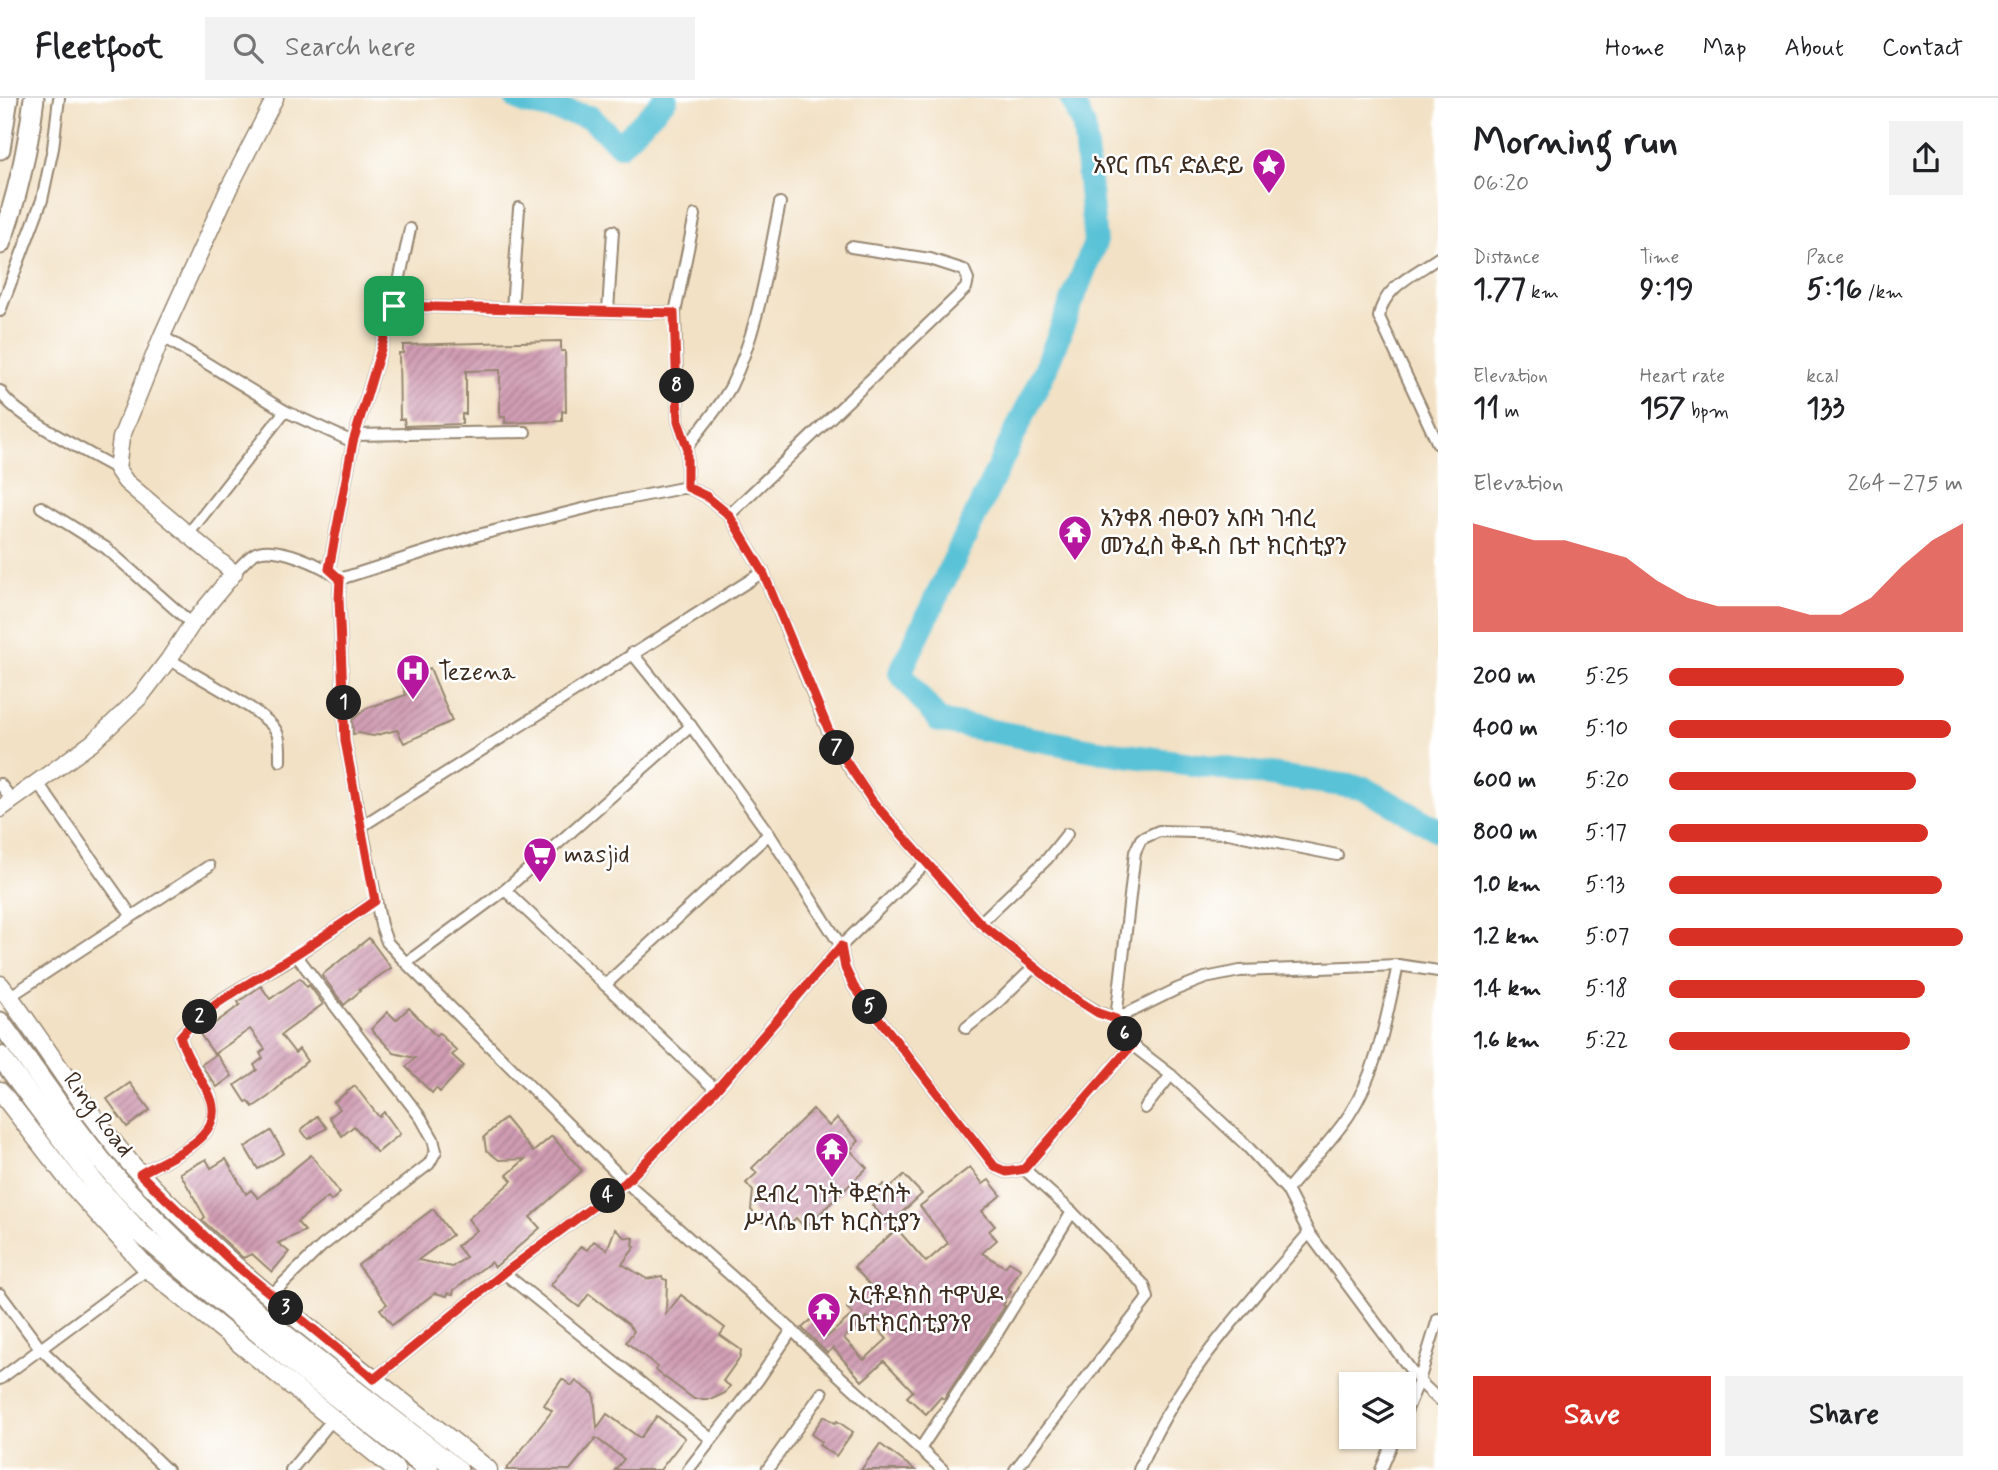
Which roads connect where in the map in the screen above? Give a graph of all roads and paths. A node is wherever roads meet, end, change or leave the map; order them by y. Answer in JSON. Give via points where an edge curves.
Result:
{"nodes":[{"id":1,"x":8,"y":98,"type":"edge"},
{"id":2,"x":34,"y":98,"type":"edge"},
{"id":3,"x":59,"y":98,"type":"edge"},
{"id":4,"x":275,"y":98,"type":"edge"},
{"id":5,"x":0,"y":149,"type":"edge"},
{"id":6,"x":780,"y":203,"type":"dead end"},
{"id":7,"x":519,"y":208,"type":"dead end"},
{"id":8,"x":695,"y":215,"type":"dead end"},
{"id":9,"x":410,"y":229,"type":"dead end"},
{"id":10,"x":613,"y":231,"type":"dead end"},
{"id":11,"x":0,"y":244,"type":"edge"},
{"id":12,"x":851,"y":247,"type":"dead end"},
{"id":13,"x":1438,"y":258,"type":"edge"},
{"id":14,"x":394,"y":306,"type":"junction"},
{"id":15,"x":512,"y":309,"type":"junction"},
{"id":16,"x":0,"y":311,"type":"edge"},
{"id":17,"x":608,"y":312,"type":"junction"},
{"id":18,"x":674,"y":313,"type":"junction"},
{"id":19,"x":162,"y":336,"type":"junction"},
{"id":20,"x":0,"y":391,"type":"edge"},
{"id":21,"x":285,"y":411,"type":"junction"},
{"id":22,"x":525,"y":432,"type":"dead end"},
{"id":23,"x":354,"y":438,"type":"junction"},
{"id":24,"x":1438,"y":444,"type":"edge"},
{"id":25,"x":687,"y":447,"type":"junction"},
{"id":26,"x":117,"y":469,"type":"junction"},
{"id":27,"x":687,"y":487,"type":"junction"},
{"id":28,"x":41,"y":507,"type":"dead end"},
{"id":29,"x":729,"y":515,"type":"junction"},
{"id":30,"x":189,"y":533,"type":"junction"},
{"id":31,"x":329,"y":569,"type":"junction"},
{"id":32,"x":763,"y":572,"type":"junction"},
{"id":33,"x":234,"y":573,"type":"junction"},
{"id":34,"x":340,"y":579,"type":"junction"},
{"id":35,"x":192,"y":624,"type":"junction"},
{"id":36,"x":632,"y":653,"type":"junction"},
{"id":37,"x":169,"y":659,"type":"junction"},
{"id":38,"x":691,"y":726,"type":"junction"},
{"id":39,"x":280,"y":761,"type":"dead end"},
{"id":40,"x":38,"y":783,"type":"junction"},
{"id":41,"x":0,"y":784,"type":"edge"},
{"id":42,"x":6,"y":805,"type":"edge"},
{"id":43,"x":362,"y":826,"type":"junction"},
{"id":44,"x":769,"y":834,"type":"junction"},
{"id":45,"x":1067,"y":834,"type":"dead end"},
{"id":46,"x":1337,"y":855,"type":"dead end"},
{"id":47,"x":926,"y":863,"type":"junction"},
{"id":48,"x":209,"y":866,"type":"dead end"},
{"id":49,"x":505,"y":890,"type":"junction"},
{"id":50,"x":375,"y":901,"type":"junction"},
{"id":51,"x":131,"y":915,"type":"junction"},
{"id":52,"x":980,"y":923,"type":"junction"},
{"id":53,"x":841,"y":946,"type":"junction"},
{"id":54,"x":296,"y":955,"type":"junction"},
{"id":55,"x":406,"y":963,"type":"junction"},
{"id":56,"x":1398,"y":965,"type":"junction"},
{"id":57,"x":1033,"y":968,"type":"junction"},
{"id":58,"x":1438,"y":971,"type":"edge"},
{"id":59,"x":605,"y":985,"type":"junction"},
{"id":60,"x":5,"y":991,"type":"edge"},
{"id":61,"x":1116,"y":1019,"type":"junction"},
{"id":62,"x":0,"y":1023,"type":"edge"},
{"id":63,"x":966,"y":1028,"type":"dead end"},
{"id":64,"x":1132,"y":1045,"type":"junction"},
{"id":65,"x":0,"y":1056,"type":"edge"},
{"id":66,"x":1171,"y":1075,"type":"junction"},
{"id":67,"x":716,"y":1090,"type":"junction"},
{"id":68,"x":0,"y":1091,"type":"edge"},
{"id":69,"x":1145,"y":1108,"type":"dead end"},
{"id":70,"x":1024,"y":1169,"type":"junction"},
{"id":71,"x":140,"y":1174,"type":"junction"},
{"id":72,"x":626,"y":1182,"type":"junction"},
{"id":73,"x":1287,"y":1190,"type":"junction"},
{"id":74,"x":1072,"y":1212,"type":"junction"},
{"id":75,"x":1309,"y":1233,"type":"junction"},
{"id":76,"x":148,"y":1269,"type":"junction"},
{"id":77,"x":504,"y":1273,"type":"junction"},
{"id":78,"x":0,"y":1294,"type":"edge"},
{"id":79,"x":271,"y":1295,"type":"junction"},
{"id":80,"x":1438,"y":1319,"type":"edge"},
{"id":81,"x":792,"y":1330,"type":"junction"},
{"id":82,"x":40,"y":1348,"type":"junction"},
{"id":83,"x":0,"y":1379,"type":"edge"},
{"id":84,"x":374,"y":1379,"type":"junction"},
{"id":85,"x":1419,"y":1381,"type":"junction"},
{"id":86,"x":1416,"y":1388,"type":"edge"},
{"id":87,"x":822,"y":1393,"type":"dead end"},
{"id":88,"x":1438,"y":1399,"type":"edge"},
{"id":89,"x":332,"y":1420,"type":"junction"},
{"id":90,"x":710,"y":1439,"type":"junction"},
{"id":91,"x":920,"y":1449,"type":"junction"},
{"id":92,"x":1390,"y":1449,"type":"edge"},
{"id":93,"x":167,"y":1470,"type":"edge"},
{"id":94,"x":291,"y":1470,"type":"edge"},
{"id":95,"x":396,"y":1470,"type":"edge"},
{"id":96,"x":429,"y":1470,"type":"edge"},
{"id":97,"x":457,"y":1470,"type":"edge"},
{"id":98,"x":488,"y":1470,"type":"edge"},
{"id":99,"x":688,"y":1470,"type":"edge"},
{"id":100,"x":767,"y":1470,"type":"edge"},
{"id":101,"x":943,"y":1470,"type":"edge"},
{"id":102,"x":1015,"y":1470,"type":"edge"},
{"id":103,"x":1139,"y":1470,"type":"edge"},
{"id":104,"x":1381,"y":1470,"type":"edge"}],
"edges":[{"from":1,"to":5,"type":"highway"},
{"from":2,"to":11,"type":"highway","via":[[27,156]]},
{"from":3,"to":16,"type":"street","via":[[42,200]]},
{"from":4,"to":19,"type":"street"},
{"from":6,"to":25,"type":"street","via":[[767,275],[730,387]]},
{"from":7,"to":15,"type":"street"},
{"from":8,"to":18,"type":"street"},
{"from":9,"to":14,"type":"street"},
{"from":10,"to":17,"type":"street"},
{"from":12,"to":29,"type":"street","via":[[930,259],[964,270],[966,288]]},
{"from":13,"to":24,"type":"street","via":[[1388,292],[1379,317]]},
{"from":14,"to":15,"type":"street"},
{"from":14,"to":23,"type":"street"},
{"from":15,"to":17,"type":"street"},
{"from":17,"to":18,"type":"street"},
{"from":18,"to":25,"type":"street","via":[[678,421]]},
{"from":19,"to":21,"type":"street"},
{"from":19,"to":26,"type":"street","via":[[121,438]]},
{"from":20,"to":26,"type":"street","via":[[20,413]]},
{"from":21,"to":23,"type":"street"},
{"from":21,"to":30,"type":"street"},
{"from":22,"to":23,"type":"street"},
{"from":23,"to":31,"type":"street"},
{"from":25,"to":27,"type":"street"},
{"from":26,"to":30,"type":"street","via":[[126,482]]},
{"from":27,"to":29,"type":"street"},
{"from":27,"to":34,"type":"street","via":[[478,535]]},
{"from":28,"to":35,"type":"street","via":[[106,548]]},
{"from":29,"to":32,"type":"street"},
{"from":30,"to":33,"type":"street"},
{"from":31,"to":33,"type":"street","via":[[269,550],[255,553]]},
{"from":31,"to":34,"type":"street"},
{"from":32,"to":36,"type":"street"},
{"from":32,"to":47,"type":"street","via":[[834,743],[873,802]]},
{"from":33,"to":35,"type":"street"},
{"from":34,"to":43,"type":"street","via":[[345,741]]},
{"from":35,"to":37,"type":"street"},
{"from":36,"to":38,"type":"street"},
{"from":36,"to":43,"type":"street"},
{"from":37,"to":39,"type":"street","via":[[260,714],[275,730]]},
{"from":37,"to":40,"type":"street","via":[[140,697],[92,743]]},
{"from":38,"to":44,"type":"street"},
{"from":38,"to":49,"type":"street"},
{"from":40,"to":42,"type":"street"},
{"from":40,"to":51,"type":"street"},
{"from":41,"to":42,"type":"street"},
{"from":43,"to":50,"type":"street"},
{"from":44,"to":53,"type":"street"},
{"from":44,"to":59,"type":"street"},
{"from":45,"to":52,"type":"street"},
{"from":46,"to":61,"type":"street","via":[[1228,833],[1158,831],[1141,839],[1135,852]]},
{"from":47,"to":52,"type":"street"},
{"from":47,"to":53,"type":"street"},
{"from":48,"to":51,"type":"street"},
{"from":49,"to":55,"type":"street"},
{"from":49,"to":59,"type":"street"},
{"from":50,"to":54,"type":"street"},
{"from":50,"to":55,"type":"street","via":[[387,942]]},
{"from":51,"to":60,"type":"street"},
{"from":52,"to":57,"type":"street"},
{"from":53,"to":67,"type":"street"},
{"from":53,"to":70,"type":"street","via":[[854,987],[995,1167],[1007,1172]]},
{"from":54,"to":71,"type":"street","via":[[213,1006],[180,1037],[209,1093],[215,1109],[213,1123],[203,1137]]},
{"from":54,"to":79,"type":"street","via":[[421,1118],[436,1151],[429,1164],[322,1246]]},
{"from":55,"to":72,"type":"street"},
{"from":56,"to":58,"type":"street"},
{"from":56,"to":61,"type":"street","via":[[1240,971],[1205,978]]},
{"from":56,"to":73,"type":"street","via":[[1369,1074],[1350,1114]]},
{"from":57,"to":61,"type":"street","via":[[1098,1013]]},
{"from":57,"to":63,"type":"street"},
{"from":59,"to":67,"type":"street"},
{"from":60,"to":71,"type":"main road"},
{"from":61,"to":64,"type":"street"},
{"from":62,"to":97,"type":"highway","name":"Ring Road","via":[[96,1153],[180,1242],[260,1313]]},
{"from":64,"to":66,"type":"street"},
{"from":64,"to":70,"type":"street"},
{"from":65,"to":96,"type":"highway","name":"Ring Road","via":[[96,1185],[140,1233]]},
{"from":66,"to":69,"type":"street"},
{"from":66,"to":73,"type":"street"},
{"from":67,"to":72,"type":"street"},
{"from":68,"to":76,"type":"main road","via":[[75,1188]]},
{"from":70,"to":74,"type":"street"},
{"from":71,"to":79,"type":"main road"},
{"from":72,"to":77,"type":"street"},
{"from":72,"to":81,"type":"street"},
{"from":73,"to":75,"type":"street"},
{"from":74,"to":91,"type":"street"},
{"from":74,"to":102,"type":"street","via":[[1144,1285],[1148,1298]]},
{"from":75,"to":85,"type":"street"},
{"from":75,"to":103,"type":"street","via":[[1219,1336],[1183,1388]]},
{"from":76,"to":82,"type":"street"},
{"from":76,"to":89,"type":"main road"},
{"from":77,"to":84,"type":"street"},
{"from":77,"to":90,"type":"street"},
{"from":78,"to":82,"type":"street"},
{"from":79,"to":84,"type":"main road"},
{"from":80,"to":85,"type":"street"},
{"from":81,"to":90,"type":"street"},
{"from":81,"to":91,"type":"street"},
{"from":82,"to":83,"type":"street"},
{"from":82,"to":93,"type":"street"},
{"from":84,"to":98,"type":"main road"},
{"from":85,"to":86,"type":"street"},
{"from":85,"to":88,"type":"street"},
{"from":87,"to":100,"type":"street"},
{"from":89,"to":94,"type":"street"},
{"from":89,"to":95,"type":"main road"},
{"from":90,"to":99,"type":"street"},
{"from":91,"to":101,"type":"street"},
{"from":92,"to":104,"type":"street"}]}
